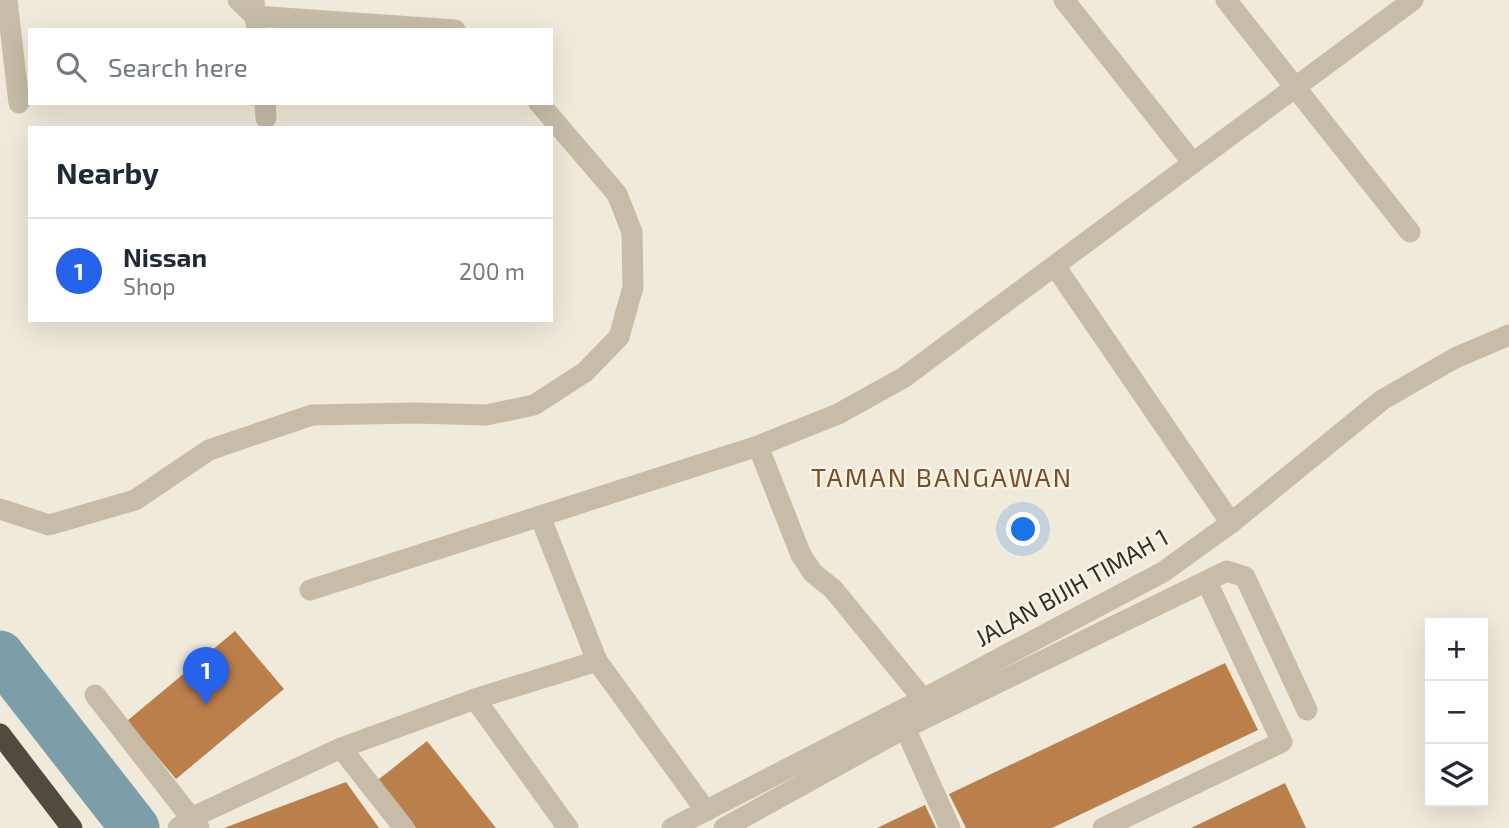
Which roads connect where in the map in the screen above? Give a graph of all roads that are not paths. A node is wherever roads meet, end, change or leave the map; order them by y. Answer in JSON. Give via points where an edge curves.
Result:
{"nodes":[{"id":1,"x":7,"y":0,"type":"edge"},
{"id":2,"x":238,"y":0,"type":"edge"},
{"id":3,"x":1064,"y":0,"type":"edge"},
{"id":4,"x":1226,"y":0,"type":"edge"},
{"id":5,"x":1413,"y":0,"type":"edge"},
{"id":6,"x":256,"y":15,"type":"edge"},
{"id":7,"x":428,"y":28,"type":"edge"},
{"id":8,"x":1295,"y":88,"type":"junction"},
{"id":9,"x":19,"y":103,"type":"dead end"},
{"id":10,"x":541,"y":105,"type":"edge"},
{"id":11,"x":1193,"y":163,"type":"junction"},
{"id":12,"x":1410,"y":232,"type":"dead end"},
{"id":13,"x":1055,"y":265,"type":"junction"},
{"id":14,"x":1509,"y":335,"type":"edge"},
{"id":15,"x":758,"y":446,"type":"junction"},
{"id":16,"x":0,"y":509,"type":"edge"},
{"id":17,"x":540,"y":516,"type":"junction"},
{"id":18,"x":1231,"y":523,"type":"junction"},
{"id":19,"x":1207,"y":582,"type":"junction"},
{"id":20,"x":310,"y":590,"type":"dead end"},
{"id":21,"x":597,"y":661,"type":"junction"},
{"id":22,"x":95,"y":695,"type":"dead end"},
{"id":23,"x":475,"y":699,"type":"junction"},
{"id":24,"x":923,"y":699,"type":"junction"},
{"id":25,"x":1307,"y":710,"type":"dead end"},
{"id":26,"x":905,"y":728,"type":"junction"},
{"id":27,"x":0,"y":734,"type":"edge"},
{"id":28,"x":341,"y":748,"type":"junction"},
{"id":29,"x":706,"y":811,"type":"junction"},
{"id":30,"x":190,"y":825,"type":"edge"},
{"id":31,"x":72,"y":828,"type":"edge"},
{"id":32,"x":404,"y":828,"type":"edge"},
{"id":33,"x":568,"y":828,"type":"edge"},
{"id":34,"x":672,"y":828,"type":"edge"},
{"id":35,"x":724,"y":828,"type":"edge"},
{"id":36,"x":950,"y":828,"type":"edge"},
{"id":37,"x":1103,"y":828,"type":"edge"}],
"edges":[{"from":1,"to":9,"type":"street"},
{"from":2,"to":6,"type":"street"},
{"from":3,"to":11,"type":"street"},
{"from":4,"to":8,"type":"street"},
{"from":5,"to":8,"type":"street"},
{"from":6,"to":7,"type":"street"},
{"from":8,"to":11,"type":"street"},
{"from":8,"to":12,"type":"street"},
{"from":10,"to":16,"type":"street","via":[[617,194],[632,232],[633,287],[619,337],[585,372],[534,405],[486,415],[312,415],[209,450],[135,500],[50,524]]},
{"from":11,"to":13,"type":"street"},
{"from":13,"to":15,"type":"street","via":[[903,378],[838,414]]},
{"from":13,"to":18,"type":"street"},
{"from":14,"to":18,"type":"street","name":"JALAN BIJIH TIMAH 1","via":[[1455,358],[1382,400]]},
{"from":15,"to":17,"type":"street"},
{"from":15,"to":24,"type":"street","via":[[801,555]]},
{"from":17,"to":20,"type":"street"},
{"from":17,"to":21,"type":"street"},
{"from":18,"to":24,"type":"street","name":"JALAN BIJIH TIMAH 1","via":[[1163,572]]},
{"from":19,"to":25,"type":"street","via":[[1227,571],[1245,577]]},
{"from":19,"to":26,"type":"street"},
{"from":19,"to":37,"type":"street","via":[[1282,743]]},
{"from":21,"to":23,"type":"street"},
{"from":21,"to":29,"type":"street"},
{"from":22,"to":30,"type":"street"},
{"from":23,"to":28,"type":"street"},
{"from":23,"to":33,"type":"street"},
{"from":24,"to":29,"type":"street","name":"JALAN BIJIH TIMAH 1"},
{"from":26,"to":35,"type":"street"},
{"from":26,"to":36,"type":"street"},
{"from":27,"to":31,"type":"highway"},
{"from":28,"to":30,"type":"street"},
{"from":28,"to":32,"type":"street"},
{"from":29,"to":34,"type":"street","name":"JALAN BIJIH TIMAH 1"}]}
